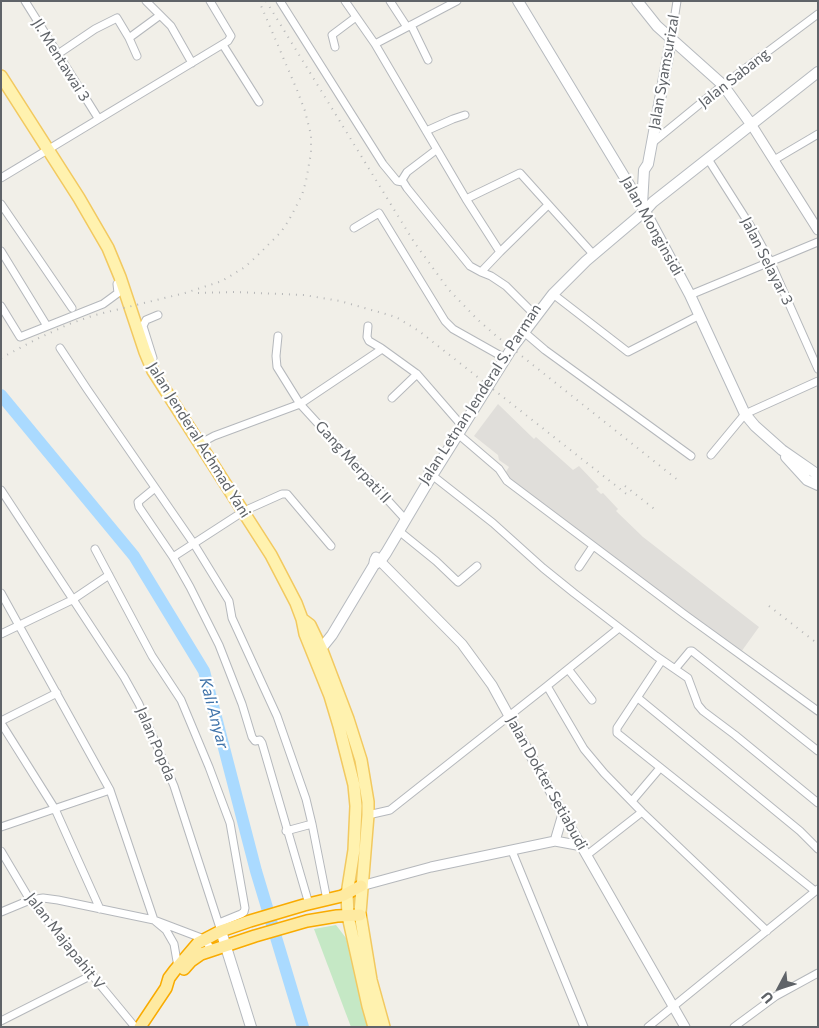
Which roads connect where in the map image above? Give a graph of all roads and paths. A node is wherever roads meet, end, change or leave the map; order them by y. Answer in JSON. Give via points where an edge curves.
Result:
{"nodes":[{"id":1,"x":25,"y":1,"type":"edge"},
{"id":2,"x":146,"y":1,"type":"edge"},
{"id":3,"x":210,"y":1,"type":"edge"},
{"id":4,"x":280,"y":1,"type":"edge"},
{"id":5,"x":345,"y":1,"type":"edge"},
{"id":6,"x":390,"y":1,"type":"edge"},
{"id":7,"x":457,"y":1,"type":"edge"},
{"id":8,"x":518,"y":1,"type":"edge"},
{"id":9,"x":637,"y":1,"type":"edge"},
{"id":10,"x":677,"y":1,"type":"edge"},
{"id":11,"x":818,"y":14,"type":"edge"},
{"id":12,"x":159,"y":16,"type":"junction"},
{"id":13,"x":356,"y":17,"type":"junction"},
{"id":14,"x":409,"y":26,"type":"junction"},
{"id":15,"x":130,"y":38,"type":"junction"},
{"id":16,"x":672,"y":40,"type":"junction"},
{"id":17,"x":375,"y":44,"type":"junction"},
{"id":18,"x":223,"y":45,"type":"junction"},
{"id":19,"x":335,"y":46,"type":"dead end"},
{"id":20,"x":58,"y":54,"type":"junction"},
{"id":21,"x":137,"y":56,"type":"dead end"},
{"id":22,"x":428,"y":60,"type":"dead end"},
{"id":23,"x":192,"y":63,"type":"junction"},
{"id":24,"x":818,"y":72,"type":"edge"},
{"id":25,"x":1,"y":76,"type":"edge"},
{"id":26,"x":723,"y":86,"type":"junction"},
{"id":27,"x":260,"y":102,"type":"dead end"},
{"id":28,"x":465,"y":116,"type":"dead end"},
{"id":29,"x":98,"y":118,"type":"junction"},
{"id":30,"x":751,"y":124,"type":"junction"},
{"id":31,"x":426,"y":131,"type":"junction"},
{"id":32,"x":818,"y":134,"type":"edge"},
{"id":33,"x":652,"y":143,"type":"junction"},
{"id":34,"x":47,"y":150,"type":"junction"},
{"id":35,"x":436,"y":150,"type":"junction"},
{"id":36,"x":708,"y":159,"type":"junction"},
{"id":37,"x":774,"y":160,"type":"junction"},
{"id":38,"x":1,"y":178,"type":"edge"},
{"id":39,"x":403,"y":182,"type":"junction"},
{"id":40,"x":466,"y":199,"type":"junction"},
{"id":41,"x":1,"y":204,"type":"edge"},
{"id":42,"x":548,"y":205,"type":"junction"},
{"id":43,"x":646,"y":206,"type":"junction"},
{"id":44,"x":354,"y":228,"type":"dead end"},
{"id":45,"x":818,"y":230,"type":"edge"},
{"id":46,"x":818,"y":242,"type":"edge"},
{"id":47,"x":108,"y":248,"type":"junction"},
{"id":48,"x":1,"y":251,"type":"edge"},
{"id":49,"x":500,"y":252,"type":"junction"},
{"id":50,"x":591,"y":252,"type":"junction"},
{"id":51,"x":770,"y":262,"type":"junction"},
{"id":52,"x":481,"y":272,"type":"junction"},
{"id":53,"x":553,"y":294,"type":"junction"},
{"id":54,"x":690,"y":295,"type":"junction"},
{"id":55,"x":1,"y":306,"type":"edge"},
{"id":56,"x":72,"y":308,"type":"dead end"},
{"id":57,"x":534,"y":314,"type":"junction"},
{"id":58,"x":158,"y":315,"type":"dead end"},
{"id":59,"x":700,"y":315,"type":"junction"},
{"id":60,"x":47,"y":326,"type":"junction"},
{"id":61,"x":368,"y":326,"type":"dead end"},
{"id":62,"x":524,"y":332,"type":"junction"},
{"id":63,"x":278,"y":336,"type":"dead end"},
{"id":64,"x":60,"y":348,"type":"dead end"},
{"id":65,"x":382,"y":349,"type":"junction"},
{"id":66,"x":501,"y":356,"type":"junction"},
{"id":67,"x":818,"y":369,"type":"edge"},
{"id":68,"x":153,"y":371,"type":"junction"},
{"id":69,"x":417,"y":374,"type":"junction"},
{"id":70,"x":818,"y":381,"type":"edge"},
{"id":71,"x":392,"y":398,"type":"dead end"},
{"id":72,"x":300,"y":404,"type":"junction"},
{"id":73,"x":745,"y":414,"type":"junction"},
{"id":74,"x":460,"y":428,"type":"junction"},
{"id":75,"x":199,"y":444,"type":"junction"},
{"id":76,"x":782,"y":450,"type":"junction"},
{"id":77,"x":712,"y":455,"type":"dead end"},
{"id":78,"x":691,"y":456,"type":"dead end"},
{"id":79,"x":430,"y":474,"type":"junction"},
{"id":80,"x":818,"y":475,"type":"edge"},
{"id":81,"x":818,"y":485,"type":"edge"},
{"id":82,"x":155,"y":488,"type":"junction"},
{"id":83,"x":1,"y":490,"type":"edge"},
{"id":84,"x":244,"y":511,"type":"junction"},
{"id":85,"x":403,"y":517,"type":"junction"},
{"id":86,"x":399,"y":531,"type":"junction"},
{"id":87,"x":194,"y":544,"type":"junction"},
{"id":88,"x":331,"y":546,"type":"dead end"},
{"id":89,"x":593,"y":546,"type":"junction"},
{"id":90,"x":95,"y":549,"type":"dead end"},
{"id":91,"x":173,"y":558,"type":"junction"},
{"id":92,"x":377,"y":561,"type":"junction"},
{"id":93,"x":477,"y":566,"type":"dead end"},
{"id":94,"x":579,"y":567,"type":"dead end"},
{"id":95,"x":109,"y":574,"type":"junction"},
{"id":96,"x":1,"y":593,"type":"edge"},
{"id":97,"x":72,"y":600,"type":"junction"},
{"id":98,"x":18,"y":626,"type":"junction"},
{"id":99,"x":619,"y":628,"type":"junction"},
{"id":100,"x":1,"y":634,"type":"edge"},
{"id":101,"x":317,"y":651,"type":"junction"},
{"id":102,"x":662,"y":660,"type":"junction"},
{"id":103,"x":568,"y":669,"type":"junction"},
{"id":104,"x":675,"y":669,"type":"junction"},
{"id":105,"x":547,"y":686,"type":"junction"},
{"id":106,"x":57,"y":693,"type":"junction"},
{"id":107,"x":638,"y":698,"type":"junction"},
{"id":108,"x":592,"y":700,"type":"dead end"},
{"id":109,"x":818,"y":711,"type":"edge"},
{"id":110,"x":510,"y":715,"type":"junction"},
{"id":111,"x":1,"y":722,"type":"edge"},
{"id":112,"x":818,"y":751,"type":"edge"},
{"id":113,"x":660,"y":768,"type":"junction"},
{"id":114,"x":110,"y":790,"type":"junction"},
{"id":115,"x":632,"y":801,"type":"junction"},
{"id":116,"x":818,"y":803,"type":"edge"},
{"id":117,"x":55,"y":809,"type":"junction"},
{"id":118,"x":642,"y":812,"type":"junction"},
{"id":119,"x":563,"y":814,"type":"junction"},
{"id":120,"x":368,"y":815,"type":"junction"},
{"id":121,"x":312,"y":824,"type":"junction"},
{"id":122,"x":1,"y":827,"type":"edge"},
{"id":123,"x":286,"y":831,"type":"junction"},
{"id":124,"x":555,"y":841,"type":"junction"},
{"id":125,"x":818,"y":849,"type":"edge"},
{"id":126,"x":584,"y":850,"type":"junction"},
{"id":127,"x":1,"y":851,"type":"edge"},
{"id":128,"x":512,"y":851,"type":"junction"},
{"id":129,"x":352,"y":866,"type":"junction"},
{"id":130,"x":364,"y":867,"type":"junction"},
{"id":131,"x":361,"y":886,"type":"junction"},
{"id":132,"x":817,"y":890,"type":"edge"},
{"id":133,"x":347,"y":894,"type":"junction"},
{"id":134,"x":30,"y":900,"type":"junction"},
{"id":135,"x":327,"y":900,"type":"junction"},
{"id":136,"x":306,"y":904,"type":"junction"},
{"id":137,"x":100,"y":909,"type":"junction"},
{"id":138,"x":1,"y":912,"type":"edge"},
{"id":139,"x":360,"y":915,"type":"junction"},
{"id":140,"x":348,"y":916,"type":"junction"},
{"id":141,"x":154,"y":920,"type":"junction"},
{"id":142,"x":220,"y":927,"type":"junction"},
{"id":143,"x":767,"y":931,"type":"junction"},
{"id":144,"x":204,"y":939,"type":"junction"},
{"id":145,"x":225,"y":946,"type":"junction"},
{"id":146,"x":212,"y":950,"type":"junction"},
{"id":147,"x":179,"y":969,"type":"junction"},
{"id":148,"x":818,"y":973,"type":"edge"},
{"id":149,"x":92,"y":975,"type":"junction"},
{"id":150,"x":673,"y":1006,"type":"junction"},
{"id":151,"x":1,"y":1021,"type":"edge"},
{"id":152,"x":141,"y":1026,"type":"edge"},
{"id":153,"x":251,"y":1027,"type":"edge"},
{"id":154,"x":374,"y":1027,"type":"edge"},
{"id":155,"x":384,"y":1027,"type":"edge"},
{"id":156,"x":584,"y":1027,"type":"edge"},
{"id":157,"x":648,"y":1027,"type":"edge"},
{"id":158,"x":685,"y":1027,"type":"edge"},
{"id":159,"x":734,"y":1027,"type":"edge"}],
"edges":[{"from":1,"to":20,"type":"street","name":"Jl. Mentawai 3"},
{"from":2,"to":12,"type":"street"},
{"from":3,"to":18,"type":"street","via":[[231,36]]},
{"from":4,"to":39,"type":"street","via":[[383,164],[396,181]]},
{"from":5,"to":13,"type":"street"},
{"from":6,"to":14,"type":"street"},
{"from":7,"to":14,"type":"street"},
{"from":8,"to":43,"type":"main road","name":"Jalan Monginsidi"},
{"from":9,"to":16,"type":"main road"},
{"from":10,"to":16,"type":"street","name":"Jalan Syamsurizal"},
{"from":11,"to":26,"type":"street","name":"Jalan Sabang"},
{"from":12,"to":15,"type":"street"},
{"from":12,"to":23,"type":"street","via":[[171,26]]},
{"from":13,"to":17,"type":"street"},
{"from":13,"to":19,"type":"street","via":[[332,35]]},
{"from":14,"to":17,"type":"street"},
{"from":14,"to":22,"type":"street"},
{"from":15,"to":20,"type":"street","via":[[117,18]]},
{"from":15,"to":21,"type":"street"},
{"from":16,"to":26,"type":"main road"},
{"from":16,"to":33,"type":"main road","name":"Jalan Syamsurizal"},
{"from":17,"to":31,"type":"street"},
{"from":18,"to":23,"type":"street"},
{"from":18,"to":27,"type":"street"},
{"from":20,"to":29,"type":"street","name":"Jl. Mentawai 3"},
{"from":23,"to":29,"type":"street"},
{"from":24,"to":30,"type":"main road","name":"Jalan Letnan Jenderal S. Parman"},
{"from":25,"to":34,"type":"main road","name":"Jalan Jenderal Achmad Yani"},
{"from":26,"to":30,"type":"main road"},
{"from":26,"to":33,"type":"street","name":"Jalan Sabang"},
{"from":28,"to":31,"type":"street"},
{"from":29,"to":34,"type":"street"},
{"from":30,"to":36,"type":"main road","name":"Jalan Letnan Jenderal S. Parman"},
{"from":30,"to":37,"type":"street"},
{"from":31,"to":35,"type":"street"},
{"from":32,"to":37,"type":"street"},
{"from":33,"to":43,"type":"main road","name":"Jalan Syamsurizal","via":[[644,170]]},
{"from":34,"to":38,"type":"street"},
{"from":34,"to":47,"type":"main road","name":"Jalan Jenderal Achmad Yani"},
{"from":35,"to":39,"type":"street","via":[[407,172]]},
{"from":35,"to":40,"type":"street"},
{"from":36,"to":43,"type":"main road","name":"Jalan Letnan Jenderal S. Parman"},
{"from":36,"to":51,"type":"street","name":"Jalan Selayar 3"},
{"from":37,"to":45,"type":"street"},
{"from":39,"to":52,"type":"street","via":[[470,266]]},
{"from":40,"to":42,"type":"street","via":[[518,173]]},
{"from":40,"to":49,"type":"street"},
{"from":41,"to":56,"type":"street"},
{"from":42,"to":49,"type":"street"},
{"from":42,"to":50,"type":"street"},
{"from":43,"to":50,"type":"main road","name":"Jalan Letnan Jenderal S. Parman"},
{"from":43,"to":54,"type":"main road","name":"Jalan Monginsidi"},
{"from":44,"to":66,"type":"street","via":[[378,213],[449,325]]},
{"from":46,"to":51,"type":"street"},
{"from":47,"to":60,"type":"street","via":[[118,293],[104,304]]},
{"from":47,"to":68,"type":"main road","name":"Jalan Jenderal Achmad Yani"},
{"from":48,"to":60,"type":"street"},
{"from":49,"to":52,"type":"street"},
{"from":50,"to":53,"type":"main road","name":"Jalan Letnan Jenderal S. Parman"},
{"from":50,"to":57,"type":"main road","name":"Jalan Letnan Jenderal S. Parman","via":[[549,290]]},
{"from":51,"to":54,"type":"street"},
{"from":51,"to":67,"type":"street","name":"Jalan Selayar 3"},
{"from":52,"to":57,"type":"street","via":[[506,286]]},
{"from":53,"to":57,"type":"main road","name":"Jalan Letnan Jenderal S. Parman"},
{"from":53,"to":59,"type":"street","via":[[628,352]]},
{"from":54,"to":59,"type":"main road","name":"Jalan Monginsidi"},
{"from":55,"to":60,"type":"street","via":[[20,337]]},
{"from":57,"to":62,"type":"main road","name":"Jalan Letnan Jenderal S. Parman"},
{"from":57,"to":66,"type":"main road","name":"Jalan Letnan Jenderal S. Parman"},
{"from":58,"to":68,"type":"street","via":[[146,320],[143,326],[154,360]]},
{"from":59,"to":73,"type":"main road","name":"Jalan Monginsidi"},
{"from":61,"to":65,"type":"street","via":[[367,339]]},
{"from":62,"to":74,"type":"main road","name":"Jalan Letnan Jenderal S. Parman"},
{"from":62,"to":78,"type":"street"},
{"from":63,"to":72,"type":"street","name":"Gang Merpati II","via":[[277,367]]},
{"from":64,"to":82,"type":"street"},
{"from":65,"to":69,"type":"street"},
{"from":65,"to":72,"type":"street"},
{"from":66,"to":74,"type":"main road","name":"Jalan Letnan Jenderal S. Parman"},
{"from":68,"to":75,"type":"main road","name":"Jalan Jenderal Achmad Yani"},
{"from":69,"to":71,"type":"street"},
{"from":69,"to":74,"type":"street"},
{"from":70,"to":73,"type":"street"},
{"from":72,"to":75,"type":"street"},
{"from":72,"to":85,"type":"street","name":"Gang Merpati II"},
{"from":73,"to":76,"type":"main road","name":"Jalan Monginsidi"},
{"from":73,"to":77,"type":"street"},
{"from":74,"to":79,"type":"main road","name":"Jalan Letnan Jenderal S. Parman"},
{"from":74,"to":89,"type":"street","via":[[499,469],[505,480]]},
{"from":75,"to":84,"type":"main road","name":"Jalan Jenderal Achmad Yani"},
{"from":76,"to":80,"type":"main road","name":"Jalan Monginsidi"},
{"from":76,"to":81,"type":"main road","name":"Jalan Monginsidi","via":[[807,480]]},
{"from":79,"to":85,"type":"main road","name":"Jalan Letnan Jenderal S. Parman"},
{"from":79,"to":99,"type":"street"},
{"from":82,"to":87,"type":"street"},
{"from":82,"to":91,"type":"street","via":[[138,502],[139,508]]},
{"from":83,"to":97,"type":"street","name":"Jalan Popda"},
{"from":84,"to":87,"type":"street"},
{"from":84,"to":88,"type":"street","via":[[286,494]]},
{"from":84,"to":101,"type":"main road","name":"Jalan Jenderal Achmad Yani","via":[[289,588],[302,619],[303,630]]},
{"from":85,"to":86,"type":"main road","name":"Jalan Letnan Jenderal S. Parman"},
{"from":85,"to":92,"type":"main road","name":"Jalan Letnan Jenderal S. Parman"},
{"from":86,"to":92,"type":"main road","name":"Jalan Letnan Jenderal S. Parman"},
{"from":86,"to":93,"type":"street","via":[[458,582]]},
{"from":87,"to":91,"type":"street"},
{"from":87,"to":121,"type":"street","via":[[229,601],[232,618],[274,709]]},
{"from":89,"to":94,"type":"street"},
{"from":89,"to":109,"type":"street"},
{"from":90,"to":95,"type":"street"},
{"from":91,"to":123,"type":"street","via":[[219,645],[252,737],[262,743]]},
{"from":92,"to":101,"type":"main road","name":"Jalan Letnan Jenderal S. Parman","via":[[332,635]]},
{"from":92,"to":110,"type":"street","name":"Jalan Dokter Setiabudi","via":[[462,644]]},
{"from":95,"to":97,"type":"street"},
{"from":95,"to":142,"type":"street","via":[[152,656],[186,710],[230,823],[245,908],[244,912]]},
{"from":96,"to":98,"type":"street"},
{"from":97,"to":98,"type":"street"},
{"from":97,"to":142,"type":"street","name":"Jalan Popda","via":[[124,678],[150,728],[174,786]]},
{"from":98,"to":100,"type":"street"},
{"from":98,"to":106,"type":"street"},
{"from":99,"to":102,"type":"street"},
{"from":99,"to":103,"type":"street"},
{"from":101,"to":120,"type":"main road","name":"Jalan Jenderal Achmad Yani","via":[[348,719],[361,760]]},
{"from":101,"to":129,"type":"main road","name":"Jalan Jenderal Achmad Yani","via":[[354,785],[356,806]]},
{"from":102,"to":104,"type":"street"},
{"from":102,"to":107,"type":"street"},
{"from":103,"to":105,"type":"street"},
{"from":103,"to":108,"type":"street"},
{"from":104,"to":112,"type":"street","via":[[692,651]]},
{"from":104,"to":116,"type":"street","via":[[688,678],[703,712]]},
{"from":105,"to":110,"type":"street"},
{"from":105,"to":115,"type":"street","via":[[584,749]]},
{"from":106,"to":111,"type":"street"},
{"from":106,"to":114,"type":"street"},
{"from":107,"to":113,"type":"street","via":[[617,728],[617,733]]},
{"from":107,"to":125,"type":"street","via":[[800,830]]},
{"from":110,"to":119,"type":"street","name":"Jalan Dokter Setiabudi"},
{"from":110,"to":120,"type":"street","via":[[390,810]]},
{"from":111,"to":117,"type":"street"},
{"from":113,"to":115,"type":"street"},
{"from":113,"to":132,"type":"street"},
{"from":114,"to":117,"type":"street"},
{"from":114,"to":141,"type":"street"},
{"from":115,"to":118,"type":"street"},
{"from":117,"to":122,"type":"street"},
{"from":117,"to":137,"type":"street"},
{"from":118,"to":126,"type":"street"},
{"from":118,"to":143,"type":"street"},
{"from":119,"to":124,"type":"street"},
{"from":119,"to":126,"type":"street","name":"Jalan Dokter Setiabudi"},
{"from":120,"to":130,"type":"main road","name":"Jalan Jenderal Achmad Yani"},
{"from":121,"to":123,"type":"street"},
{"from":121,"to":135,"type":"street"},
{"from":123,"to":136,"type":"street"},
{"from":124,"to":126,"type":"street"},
{"from":124,"to":128,"type":"street"},
{"from":126,"to":150,"type":"street","name":"Jalan Dokter Setiabudi"},
{"from":127,"to":134,"type":"street","name":"Jalan Majapahit V"},
{"from":128,"to":131,"type":"street","via":[[417,870]]},
{"from":128,"to":156,"type":"street"},
{"from":129,"to":130,"type":"main road"},
{"from":129,"to":133,"type":"main road","name":"Jalan Jenderal Achmad Yani"},
{"from":130,"to":131,"type":"main road","name":"Jalan Jenderal Achmad Yani"},
{"from":131,"to":133,"type":"highway"},
{"from":131,"to":139,"type":"main road","name":"Jalan Jenderal Achmad Yani"},
{"from":132,"to":143,"type":"street"},
{"from":133,"to":135,"type":"highway"},
{"from":133,"to":140,"type":"main road","name":"Jalan Jenderal Achmad Yani"},
{"from":134,"to":137,"type":"street","via":[[44,898]]},
{"from":134,"to":138,"type":"street"},
{"from":134,"to":149,"type":"street","name":"Jalan Majapahit V"},
{"from":135,"to":136,"type":"highway"},
{"from":136,"to":142,"type":"highway"},
{"from":137,"to":141,"type":"street"},
{"from":139,"to":140,"type":"highway"},
{"from":139,"to":155,"type":"main road","name":"Jalan Jenderal Achmad Yani","via":[[371,980]]},
{"from":140,"to":145,"type":"highway","via":[[307,921]]},
{"from":140,"to":154,"type":"main road","name":"Jalan Jenderal Achmad Yani"},
{"from":141,"to":144,"type":"street"},
{"from":141,"to":147,"type":"street","via":[[166,930],[174,944]]},
{"from":142,"to":144,"type":"highway"},
{"from":142,"to":145,"type":"main road","name":"Jalan Popda"},
{"from":143,"to":150,"type":"street"},
{"from":144,"to":146,"type":"street"},
{"from":144,"to":147,"type":"highway","via":[[192,948]]},
{"from":145,"to":146,"type":"highway"},
{"from":145,"to":153,"type":"main road","name":"Jalan Popda"},
{"from":146,"to":147,"type":"highway"},
{"from":147,"to":152,"type":"highway","via":[[173,983],[166,988]]},
{"from":148,"to":159,"type":"street","via":[[776,996]]},
{"from":149,"to":151,"type":"street"},
{"from":149,"to":152,"type":"street","name":"Jalan Majapahit V"},
{"from":150,"to":157,"type":"street"},
{"from":150,"to":158,"type":"street","name":"Jalan Dokter Setiabudi"}]}
